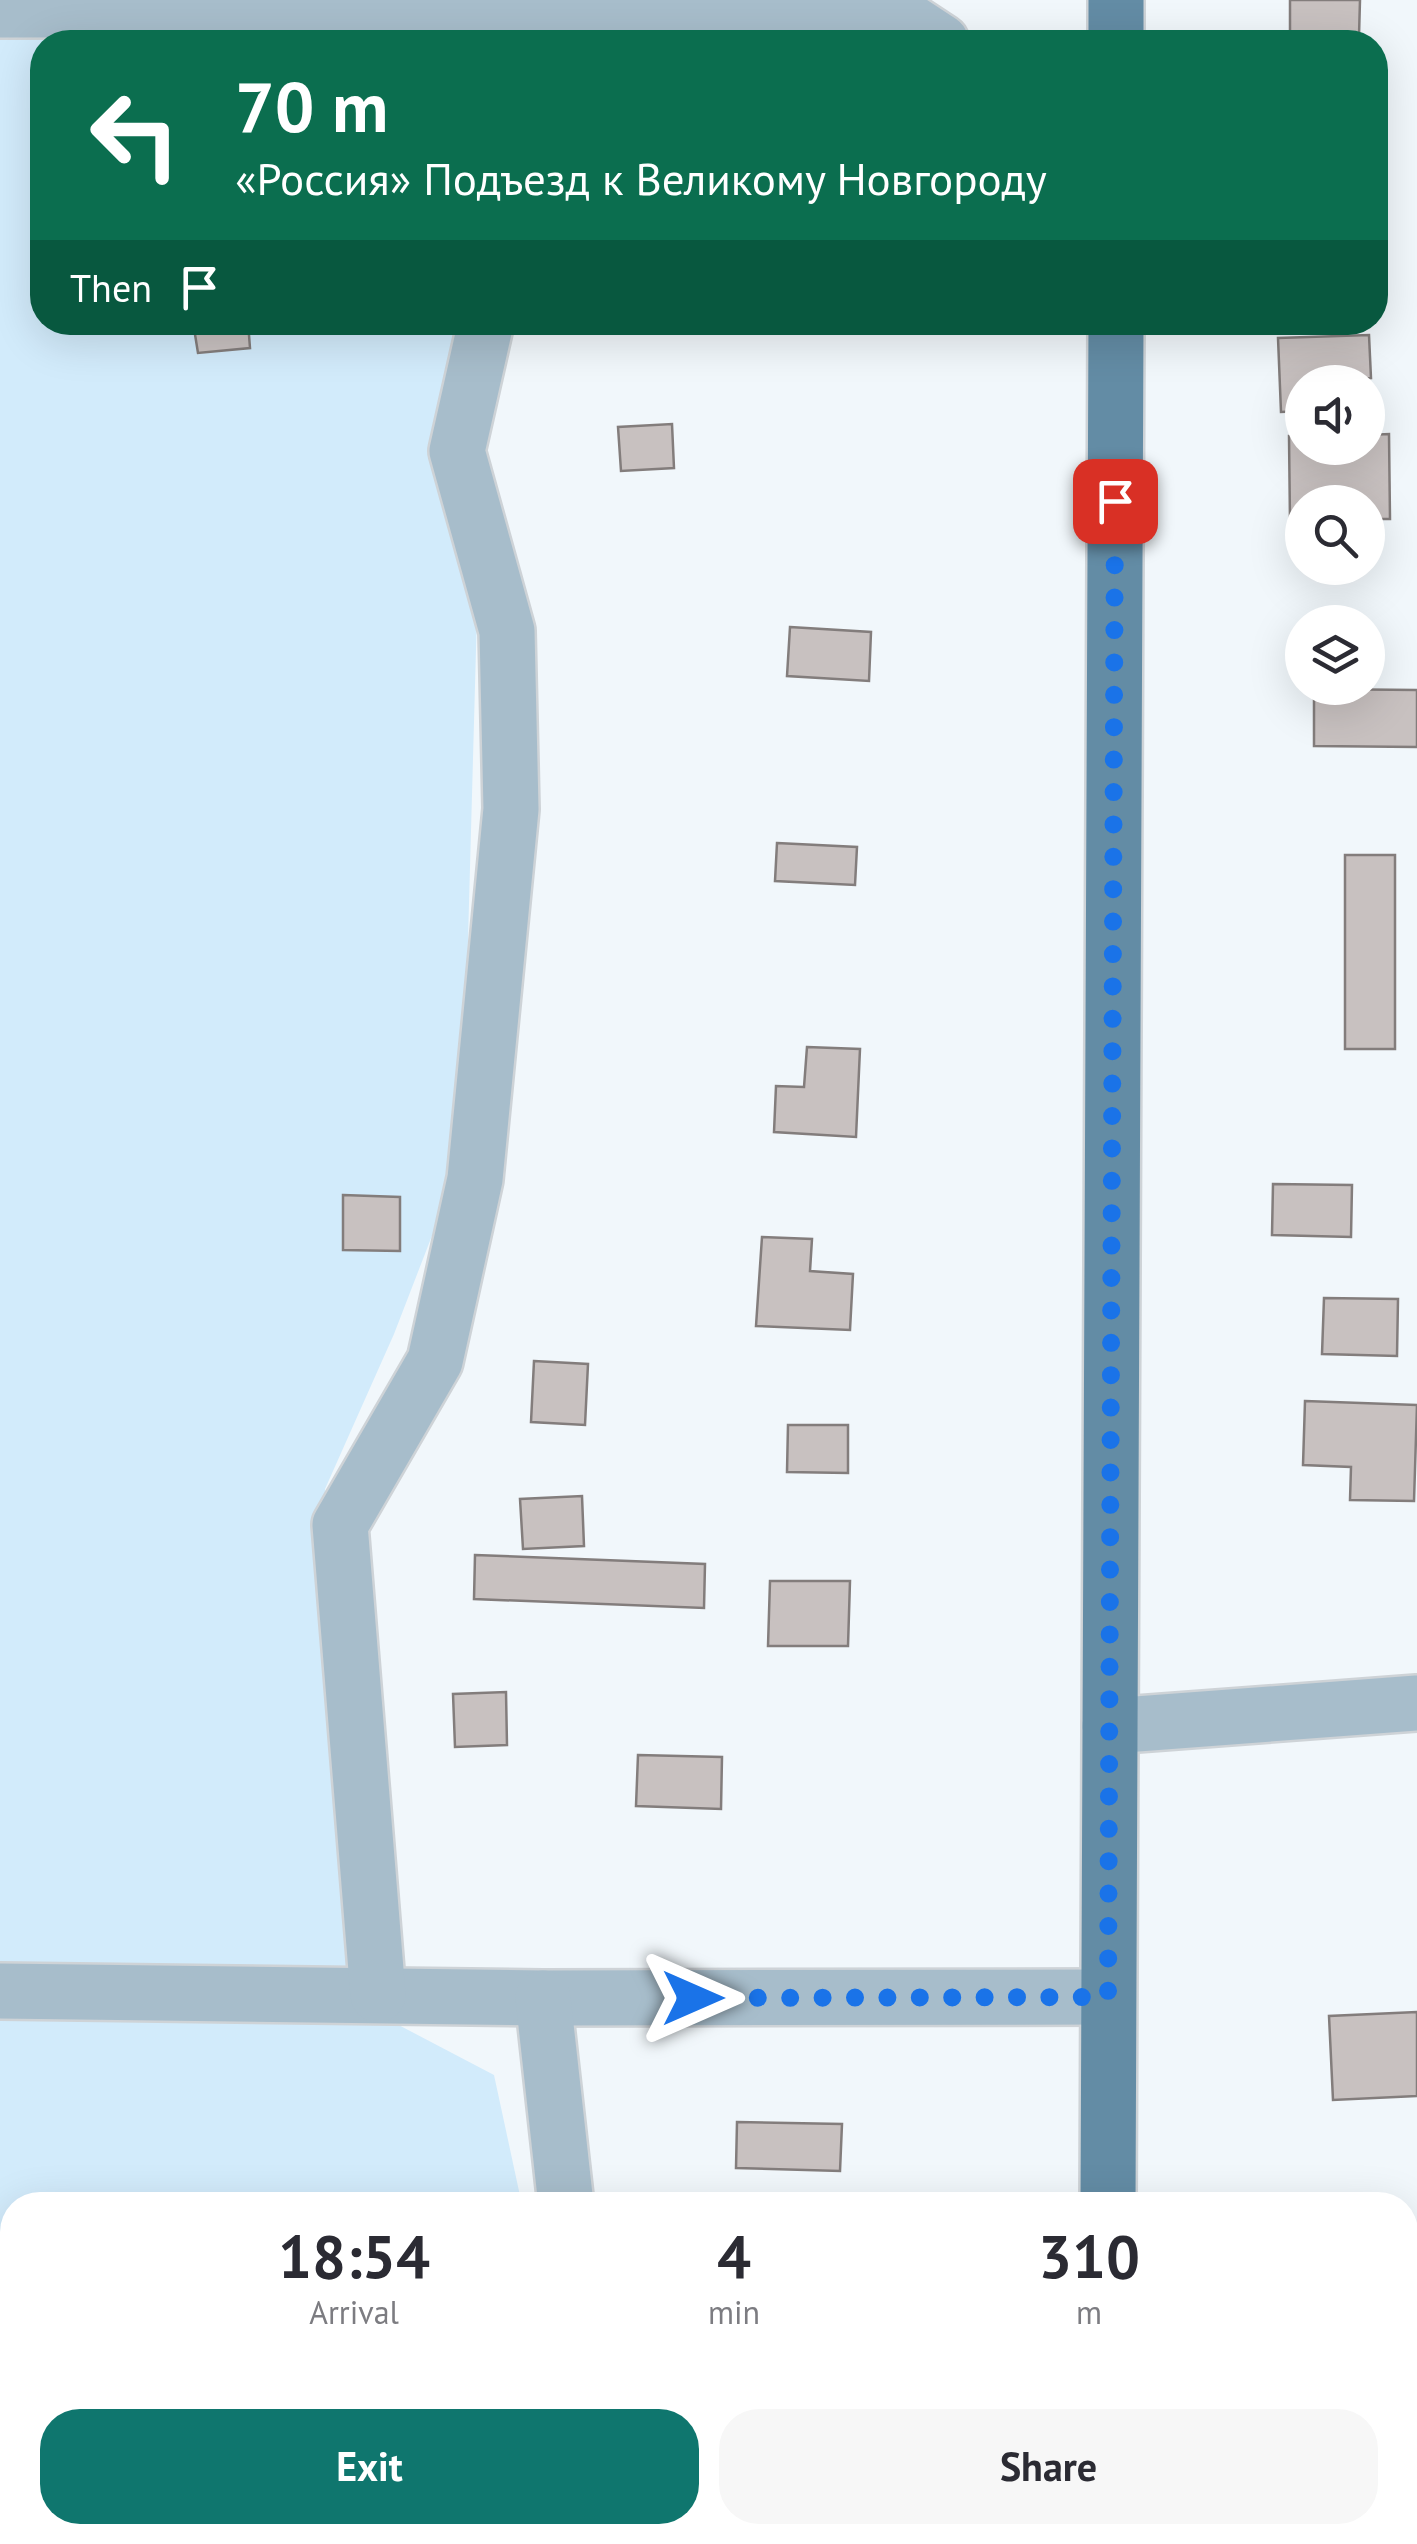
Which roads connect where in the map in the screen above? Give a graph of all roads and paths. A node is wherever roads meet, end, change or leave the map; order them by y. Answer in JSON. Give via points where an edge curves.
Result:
{"nodes":[{"id":1,"x":1116,"y":0,"type":"edge"},
{"id":2,"x":58,"y":4,"type":"edge"},
{"id":3,"x":0,"y":10,"type":"edge"},
{"id":4,"x":540,"y":26,"type":"edge"},
{"id":5,"x":923,"y":30,"type":"edge"},
{"id":6,"x":1116,"y":30,"type":"edge"},
{"id":7,"x":483,"y":335,"type":"edge"},
{"id":8,"x":1116,"y":335,"type":"edge"},
{"id":9,"x":1417,"y":1703,"type":"edge"},
{"id":10,"x":1110,"y":1726,"type":"junction"},
{"id":11,"x":0,"y":1991,"type":"edge"},
{"id":12,"x":378,"y":1995,"type":"junction"},
{"id":13,"x":1108,"y":1997,"type":"junction"},
{"id":14,"x":542,"y":1998,"type":"junction"},
{"id":15,"x":564,"y":2192,"type":"edge"},
{"id":16,"x":1108,"y":2192,"type":"edge"}],
"edges":[{"from":1,"to":6,"type":"main road"},
{"from":2,"to":3,"type":"street"},
{"from":2,"to":4,"type":"street"},
{"from":4,"to":5,"type":"street","via":[[912,23]]},
{"from":7,"to":12,"type":"street","via":[[458,451],[506,631],[511,809],[474,1178],[435,1361],[340,1525]]},
{"from":8,"to":10,"type":"main road"},
{"from":9,"to":10,"type":"street"},
{"from":10,"to":13,"type":"main road"},
{"from":11,"to":12,"type":"street"},
{"from":12,"to":14,"type":"street"},
{"from":13,"to":14,"type":"street"},
{"from":13,"to":16,"type":"main road"},
{"from":14,"to":15,"type":"street"}]}
